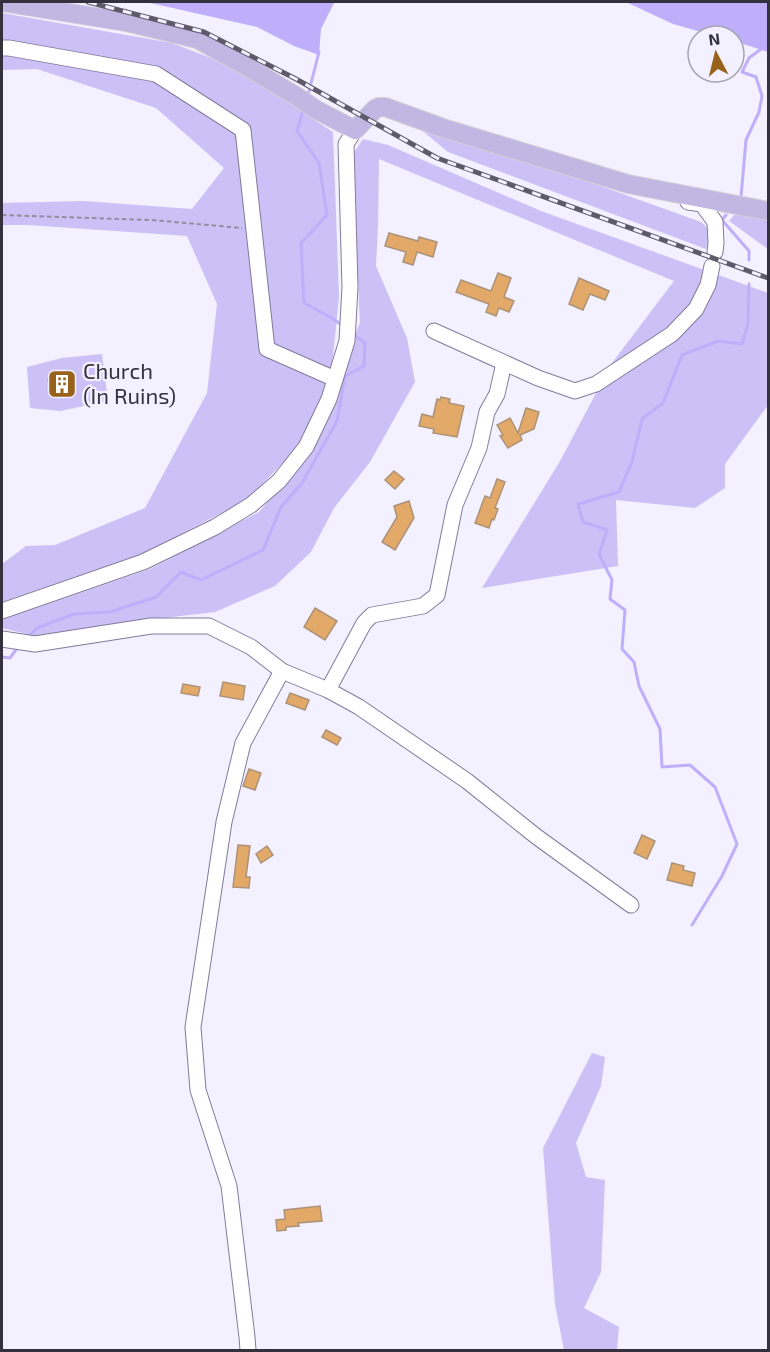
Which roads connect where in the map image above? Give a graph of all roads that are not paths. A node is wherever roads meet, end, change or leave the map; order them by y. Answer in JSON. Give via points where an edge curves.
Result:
{"nodes":[{"id":1,"x":2,"y":2,"type":"edge"},
{"id":2,"x":2,"y":48,"type":"edge"},
{"id":3,"x":355,"y":130,"type":"junction"},
{"id":4,"x":661,"y":190,"type":"junction"},
{"id":5,"x":768,"y":211,"type":"edge"},
{"id":6,"x":434,"y":331,"type":"dead end"},
{"id":7,"x":504,"y":363,"type":"junction"},
{"id":8,"x":335,"y":380,"type":"junction"},
{"id":9,"x":2,"y":612,"type":"edge"},
{"id":10,"x":2,"y":639,"type":"edge"},
{"id":11,"x":282,"y":671,"type":"junction"},
{"id":12,"x":328,"y":690,"type":"junction"},
{"id":13,"x":631,"y":905,"type":"dead end"},
{"id":14,"x":248,"y":1350,"type":"edge"}],
"edges":[{"from":1,"to":3,"type":"main road","via":[[126,22],[197,39]]},
{"from":2,"to":8,"type":"street","via":[[156,74],[243,130],[267,349]]},
{"from":3,"to":4,"type":"main road","via":[[380,106],[628,184]]},
{"from":3,"to":8,"type":"street","via":[[346,144],[349,318],[347,341]]},
{"from":4,"to":5,"type":"main road"},
{"from":4,"to":7,"type":"street","via":[[676,201],[702,204],[715,222],[716,243],[708,285],[696,309],[672,334],[596,384],[575,391]]},
{"from":6,"to":7,"type":"street"},
{"from":7,"to":12,"type":"street","via":[[479,448],[455,505],[437,595],[423,606],[372,615]]},
{"from":8,"to":9,"type":"street","via":[[306,447],[279,480],[251,505],[143,562]]},
{"from":10,"to":11,"type":"street","via":[[35,644],[151,626],[209,626],[251,647]]},
{"from":11,"to":12,"type":"street"},
{"from":11,"to":14,"type":"street","via":[[243,743],[224,822],[193,1027],[198,1090],[228,1186]]},
{"from":12,"to":13,"type":"street","via":[[467,781]]}]}
